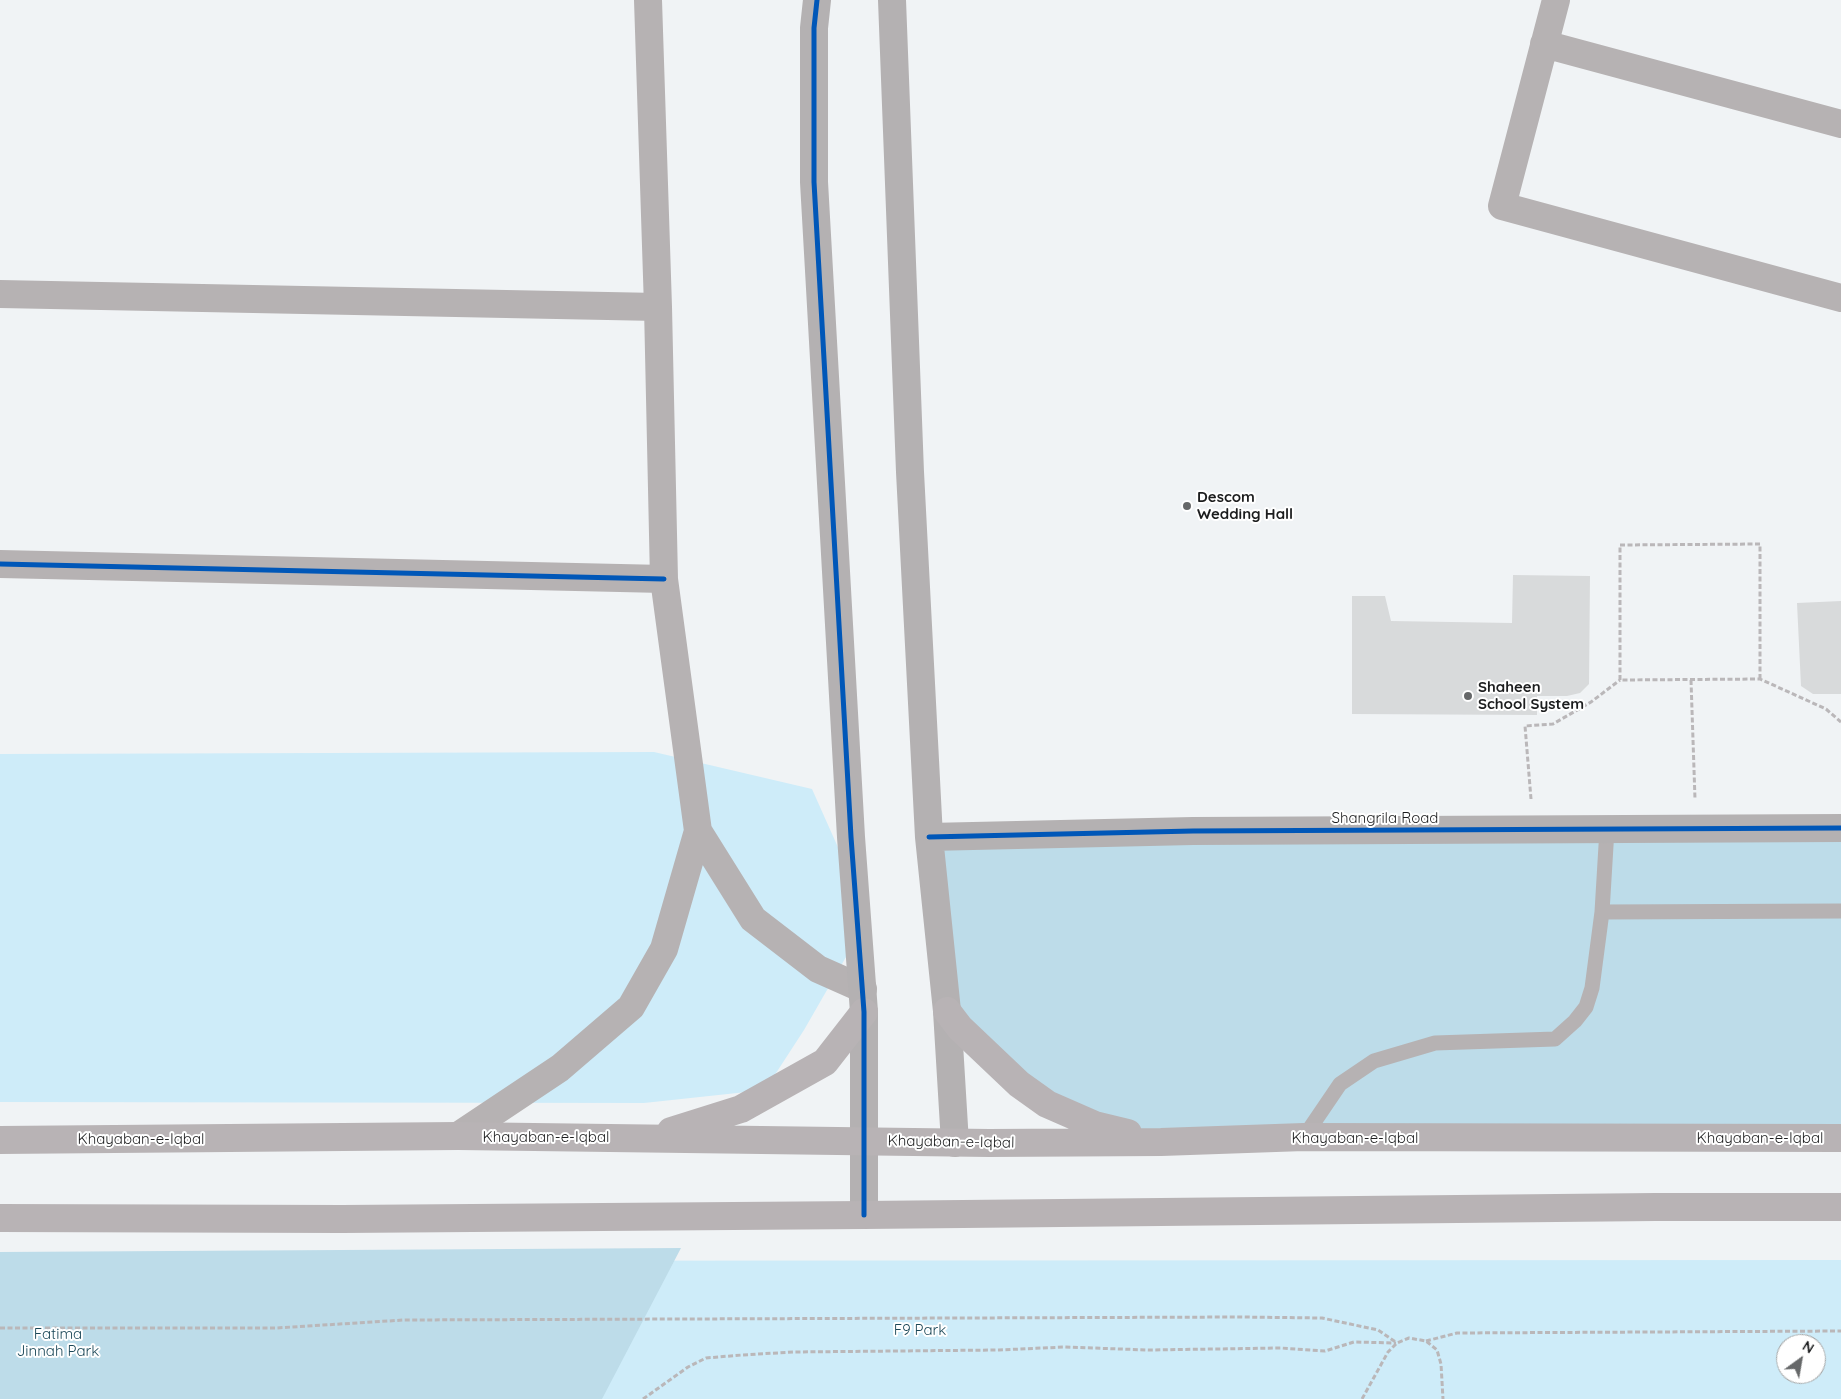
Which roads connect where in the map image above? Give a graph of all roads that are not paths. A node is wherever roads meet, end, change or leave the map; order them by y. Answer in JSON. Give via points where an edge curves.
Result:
{"nodes":[{"id":1,"x":648,"y":0,"type":"edge"},
{"id":2,"x":817,"y":0,"type":"edge"},
{"id":3,"x":892,"y":0,"type":"edge"},
{"id":4,"x":1556,"y":0,"type":"edge"},
{"id":5,"x":1544,"y":44,"type":"junction"},
{"id":6,"x":1841,"y":124,"type":"edge"},
{"id":7,"x":0,"y":294,"type":"edge"},
{"id":8,"x":1841,"y":298,"type":"edge"},
{"id":9,"x":658,"y":307,"type":"junction"},
{"id":10,"x":0,"y":564,"type":"edge"},
{"id":11,"x":664,"y":579,"type":"junction"},
{"id":12,"x":1841,"y":828,"type":"edge"},
{"id":13,"x":1607,"y":829,"type":"junction"},
{"id":14,"x":698,"y":831,"type":"junction"},
{"id":15,"x":929,"y":837,"type":"junction"},
{"id":16,"x":1602,"y":912,"type":"junction"},
{"id":17,"x":1841,"y":912,"type":"edge"},
{"id":18,"x":864,"y":1000,"type":"junction"},
{"id":19,"x":947,"y":1011,"type":"junction"},
{"id":20,"x":458,"y":1136,"type":"junction"},
{"id":21,"x":1304,"y":1137,"type":"junction"},
{"id":22,"x":648,"y":1138,"type":"junction"},
{"id":23,"x":1841,"y":1138,"type":"edge"},
{"id":24,"x":0,"y":1140,"type":"edge"},
{"id":25,"x":865,"y":1141,"type":"junction"},
{"id":26,"x":1161,"y":1142,"type":"junction"},
{"id":27,"x":955,"y":1143,"type":"junction"},
{"id":28,"x":1841,"y":1207,"type":"edge"},
{"id":29,"x":864,"y":1215,"type":"junction"},
{"id":30,"x":0,"y":1218,"type":"edge"}],
"edges":[{"from":1,"to":9,"type":"street"},
{"from":2,"to":18,"type":"street","via":[[814,28],[814,182],[850,817]]},
{"from":3,"to":15,"type":"street","via":[[910,472]]},
{"from":4,"to":5,"type":"street"},
{"from":5,"to":6,"type":"street"},
{"from":5,"to":8,"type":"street","via":[[1502,206]]},
{"from":7,"to":9,"type":"street"},
{"from":9,"to":11,"type":"street"},
{"from":10,"to":11,"type":"street"},
{"from":11,"to":14,"type":"street"},
{"from":12,"to":13,"type":"street","name":"Shangrila Road"},
{"from":13,"to":15,"type":"street","name":"Shangrila Road","via":[[1193,831]]},
{"from":13,"to":16,"type":"lane"},
{"from":14,"to":18,"type":"street","via":[[753,919]]},
{"from":14,"to":20,"type":"street","via":[[664,949],[631,1007],[560,1068]]},
{"from":15,"to":19,"type":"street"},
{"from":16,"to":17,"type":"lane"},
{"from":16,"to":21,"type":"lane","via":[[1592,988],[1586,1007],[1575,1022],[1555,1039],[1435,1043],[1374,1061],[1340,1084]]},
{"from":18,"to":22,"type":"main road","via":[[825,1062],[741,1109]]},
{"from":18,"to":25,"type":"street"},
{"from":19,"to":26,"type":"main road","via":[[960,1028],[1019,1084],[1047,1104],[1095,1125]]},
{"from":19,"to":27,"type":"street"},
{"from":20,"to":22,"type":"main road","name":"Khayaban-e-Iqbal"},
{"from":20,"to":24,"type":"main road","name":"Khayaban-e-Iqbal"},
{"from":21,"to":23,"type":"main road","name":"Khayaban-e-Iqbal"},
{"from":21,"to":26,"type":"main road","name":"Khayaban-e-Iqbal"},
{"from":22,"to":25,"type":"main road","name":"Khayaban-e-Iqbal"},
{"from":25,"to":27,"type":"main road","name":"Khayaban-e-Iqbal"},
{"from":25,"to":29,"type":"street"},
{"from":26,"to":27,"type":"main road","name":"Khayaban-e-Iqbal"},
{"from":28,"to":29,"type":"main road"},
{"from":29,"to":30,"type":"main road"}]}
